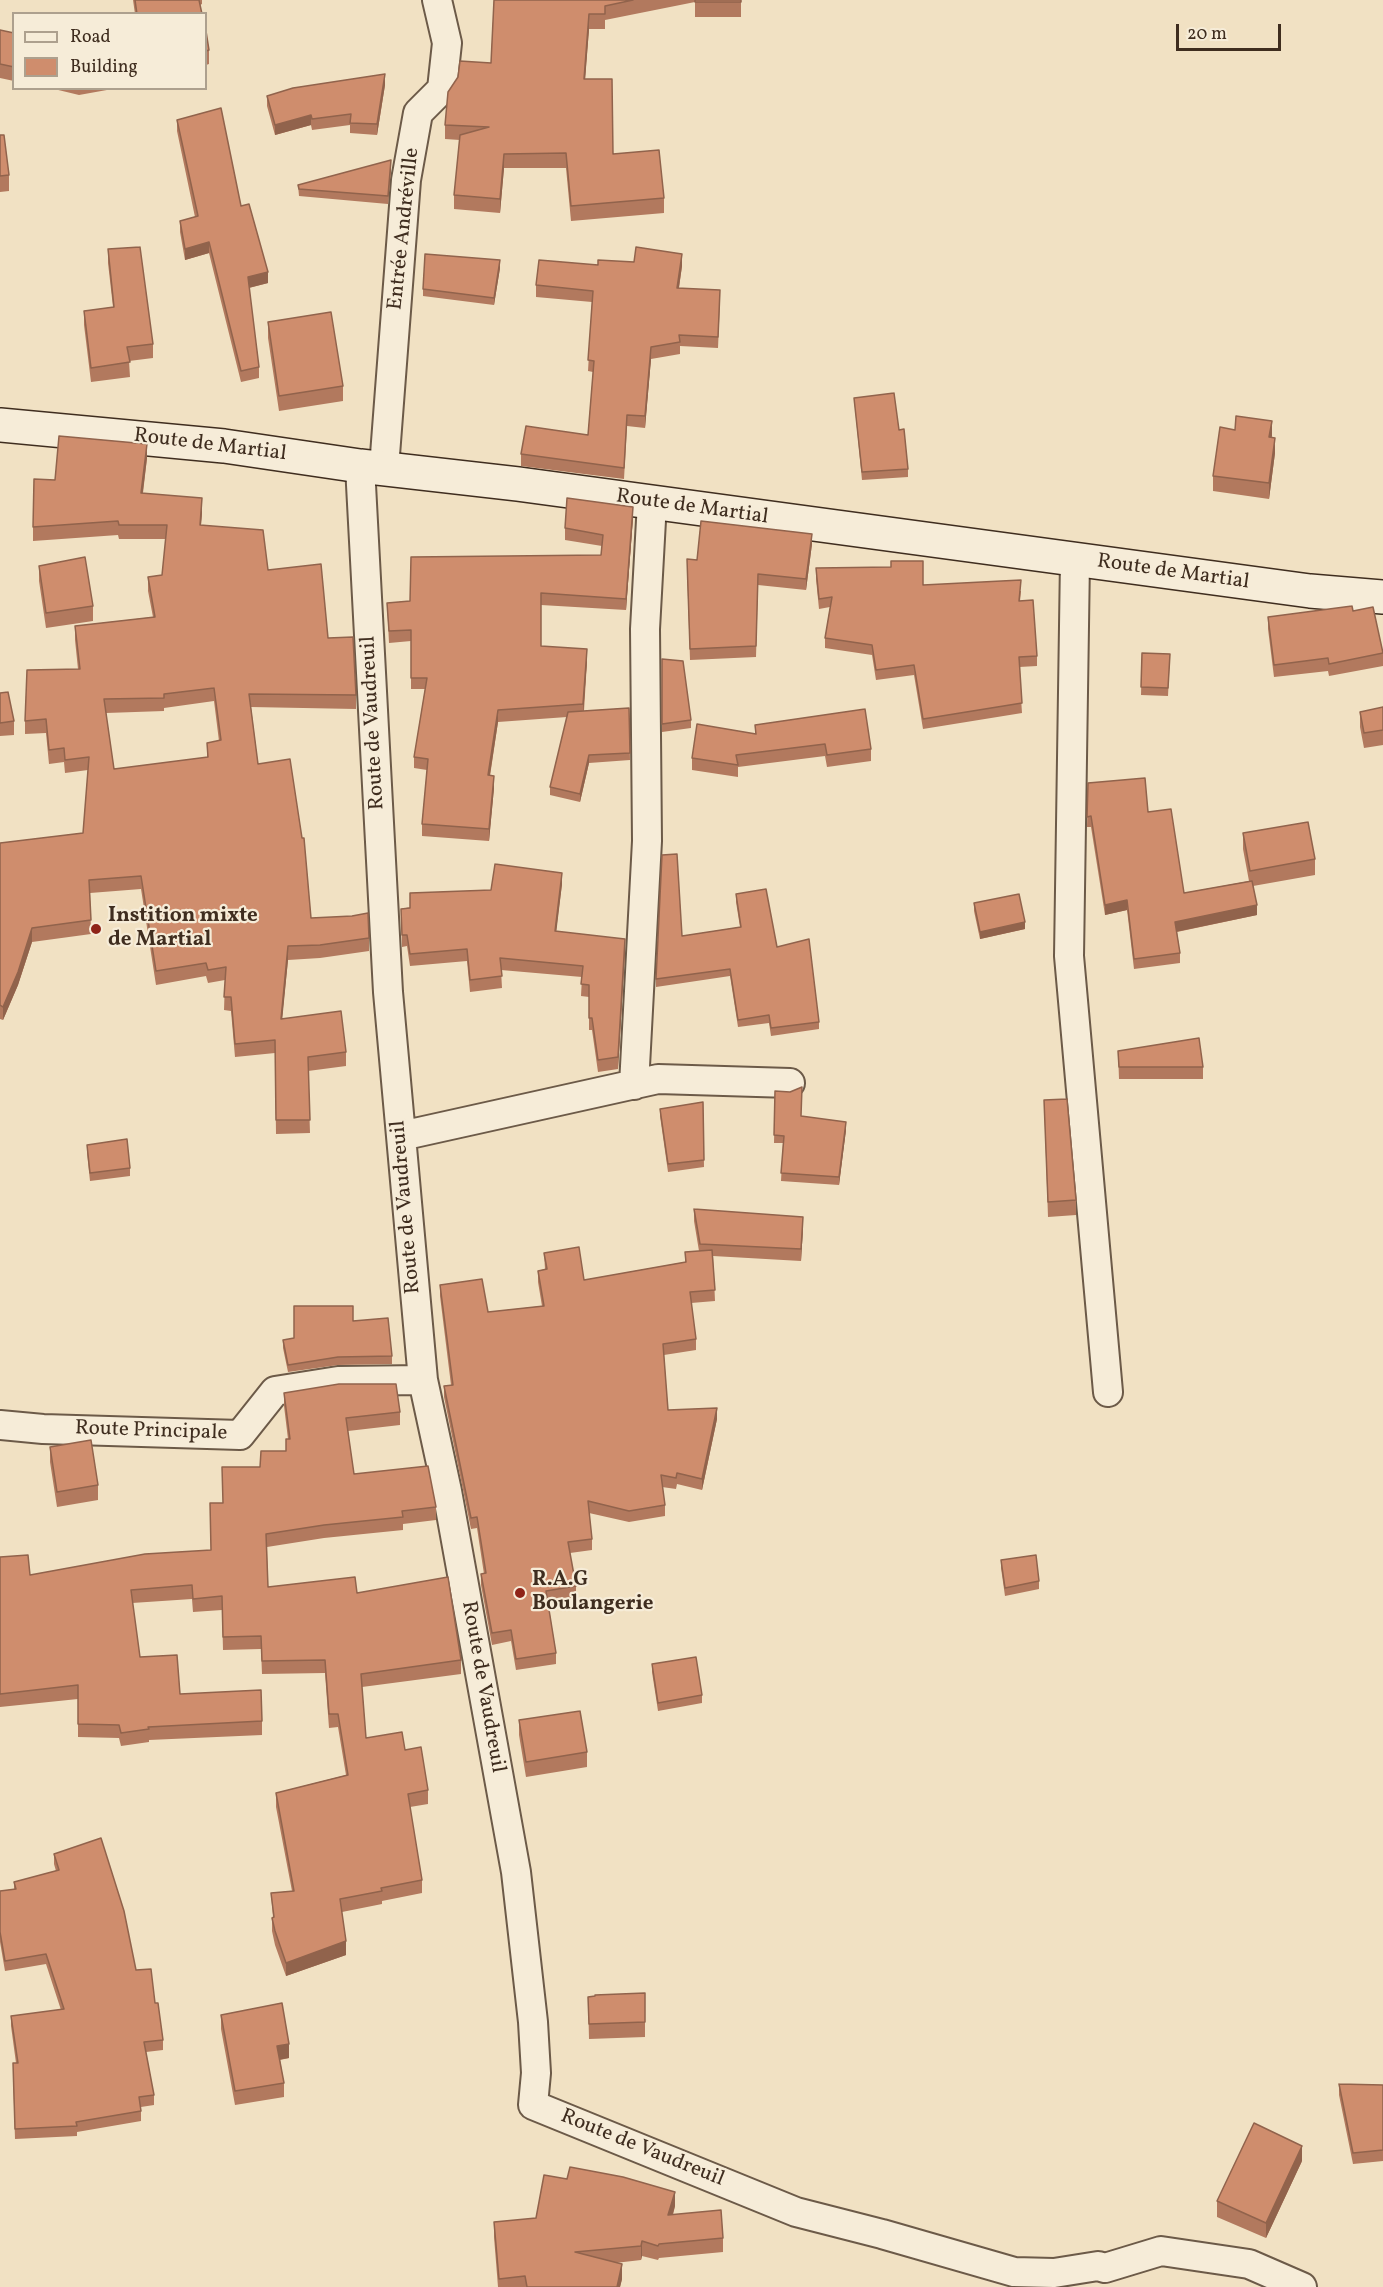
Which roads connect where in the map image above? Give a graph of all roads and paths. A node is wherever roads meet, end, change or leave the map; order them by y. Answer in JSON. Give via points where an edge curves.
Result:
{"nodes":[{"id":1,"x":437,"y":0,"type":"edge"},
{"id":2,"x":0,"y":425,"type":"edge"},
{"id":3,"x":372,"y":467,"type":"junction"},
{"id":4,"x":652,"y":502,"type":"junction"},
{"id":5,"x":1075,"y":560,"type":"junction"},
{"id":6,"x":1383,"y":597,"type":"edge"},
{"id":7,"x":790,"y":1083,"type":"dead end"},
{"id":8,"x":634,"y":1085,"type":"junction"},
{"id":9,"x":401,"y":1136,"type":"junction"},
{"id":10,"x":423,"y":1380,"type":"junction"},
{"id":11,"x":1108,"y":1392,"type":"dead end"},
{"id":12,"x":0,"y":1425,"type":"edge"},
{"id":13,"x":1302,"y":2287,"type":"edge"}],
"edges":[{"from":1,"to":3,"type":"street","name":"Entrée Andréville","via":[[447,43],[442,89],[418,113],[406,180]]},
{"from":2,"to":3,"type":"street","name":"Route de Martial","via":[[225,446]]},
{"from":3,"to":4,"type":"street","name":"Route de Martial"},
{"from":3,"to":9,"type":"street","name":"Route de Vaudreuil","via":[[388,992]]},
{"from":4,"to":5,"type":"street","name":"Route de Martial"},
{"from":4,"to":8,"type":"street","via":[[645,629],[647,841]]},
{"from":5,"to":6,"type":"street","name":"Route de Martial"},
{"from":5,"to":11,"type":"street","via":[[1069,956]]},
{"from":7,"to":8,"type":"street","via":[[658,1079]]},
{"from":8,"to":9,"type":"street"},
{"from":9,"to":10,"type":"street","name":"Route de Vaudreuil"},
{"from":10,"to":12,"type":"street","name":"Route Principale","via":[[338,1381],[275,1391],[240,1435]]},
{"from":10,"to":13,"type":"street","name":"Route de Vaudreuil","via":[[516,1872],[533,2022],[533,2105],[796,2212],[1014,2272],[1105,2268],[1161,2252],[1249,2264]]}]}
